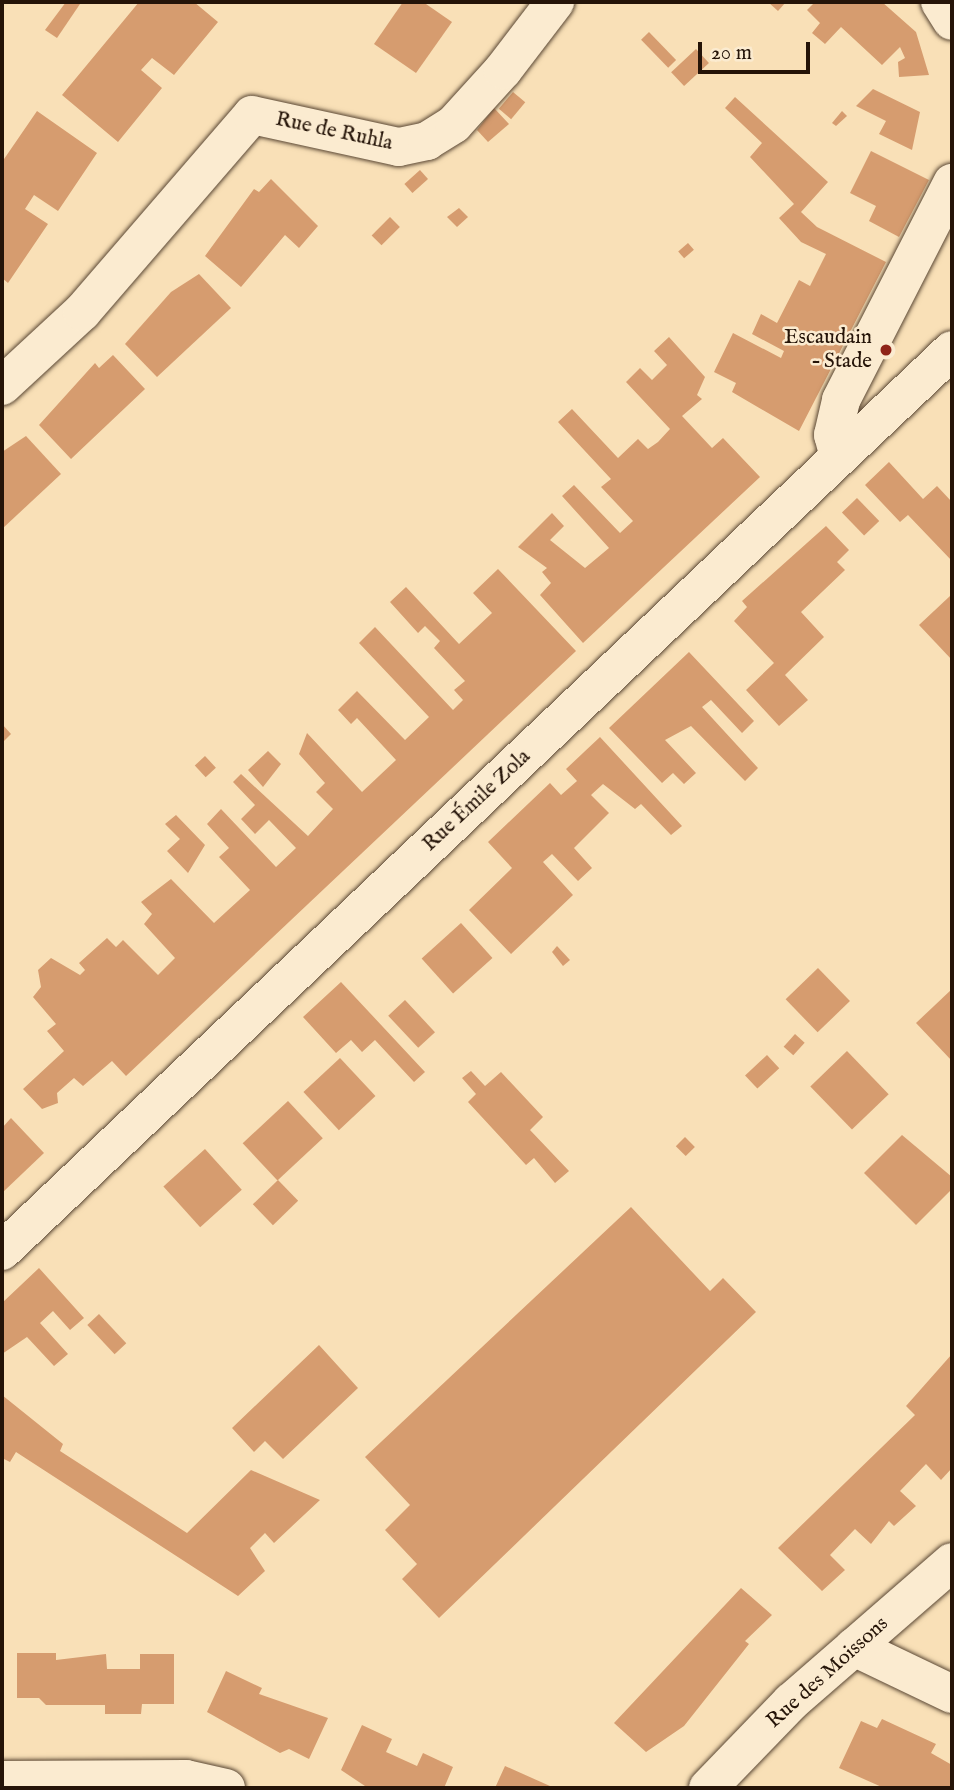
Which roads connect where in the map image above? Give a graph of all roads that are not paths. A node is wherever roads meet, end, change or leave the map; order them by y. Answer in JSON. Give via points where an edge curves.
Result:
{"nodes":[{"id":1,"x":555,"y":2,"type":"edge"},
{"id":2,"x":940,"y":2,"type":"edge"},
{"id":3,"x":952,"y":21,"type":"edge"},
{"id":4,"x":952,"y":183,"type":"edge"},
{"id":5,"x":952,"y":350,"type":"edge"},
{"id":6,"x":2,"y":386,"type":"edge"},
{"id":7,"x":839,"y":457,"type":"junction"},
{"id":8,"x":2,"y":1251,"type":"edge"},
{"id":9,"x":952,"y":1562,"type":"edge"},
{"id":10,"x":854,"y":1647,"type":"junction"},
{"id":11,"x":952,"y":1694,"type":"edge"},
{"id":12,"x":2,"y":1780,"type":"edge"},
{"id":13,"x":226,"y":1788,"type":"edge"},
{"id":14,"x":708,"y":1788,"type":"edge"}],
"edges":[{"from":1,"to":6,"type":"street","name":"Rue de Ruhla","via":[[454,124],[427,141],[399,146],[252,115],[82,312]]},
{"from":2,"to":3,"type":"street"},
{"from":4,"to":7,"type":"street","via":[[841,400],[833,435]]},
{"from":5,"to":7,"type":"street","name":"Rue Émile Zola"},
{"from":7,"to":8,"type":"street","name":"Rue Émile Zola"},
{"from":9,"to":10,"type":"street","name":"Rue des Moissons"},
{"from":10,"to":11,"type":"street"},
{"from":10,"to":14,"type":"street","name":"Rue des Moissons"},
{"from":12,"to":13,"type":"street","via":[[186,1779]]}]}
